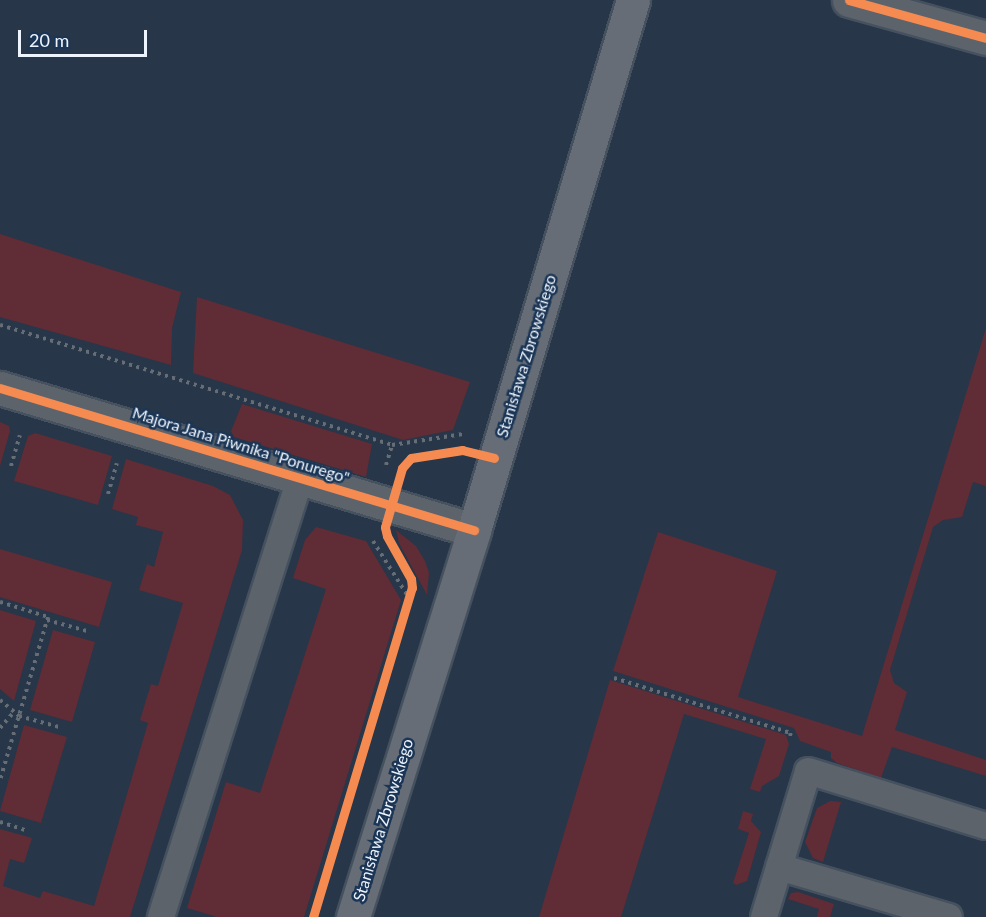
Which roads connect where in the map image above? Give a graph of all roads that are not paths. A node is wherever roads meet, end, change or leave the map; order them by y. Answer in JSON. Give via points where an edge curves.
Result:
{"nodes":[{"id":1,"x":633,"y":0,"type":"edge"},
{"id":2,"x":849,"y":0,"type":"edge"},
{"id":3,"x":986,"y":38,"type":"edge"},
{"id":4,"x":0,"y":387,"type":"edge"},
{"id":5,"x":300,"y":478,"type":"junction"},
{"id":6,"x":474,"y":530,"type":"junction"},
{"id":7,"x":986,"y":826,"type":"edge"},
{"id":8,"x":779,"y":867,"type":"junction"},
{"id":9,"x":161,"y":917,"type":"edge"},
{"id":10,"x":353,"y":917,"type":"edge"},
{"id":11,"x":764,"y":917,"type":"edge"},
{"id":12,"x":949,"y":917,"type":"edge"}],
"edges":[{"from":1,"to":6,"type":"main road","name":"Stanisława Zbrowskiego"},
{"from":2,"to":3,"type":"street"},
{"from":4,"to":5,"type":"street","name":"Majora Jana Piwnika \"Ponurego\""},
{"from":5,"to":6,"type":"street","name":"Majora Jana Piwnika \"Ponurego\""},
{"from":5,"to":9,"type":"lane"},
{"from":6,"to":10,"type":"main road","name":"Stanisława Zbrowskiego"},
{"from":7,"to":8,"type":"lane","via":[[808,771]]},
{"from":8,"to":11,"type":"lane"},
{"from":8,"to":12,"type":"lane"}]}
